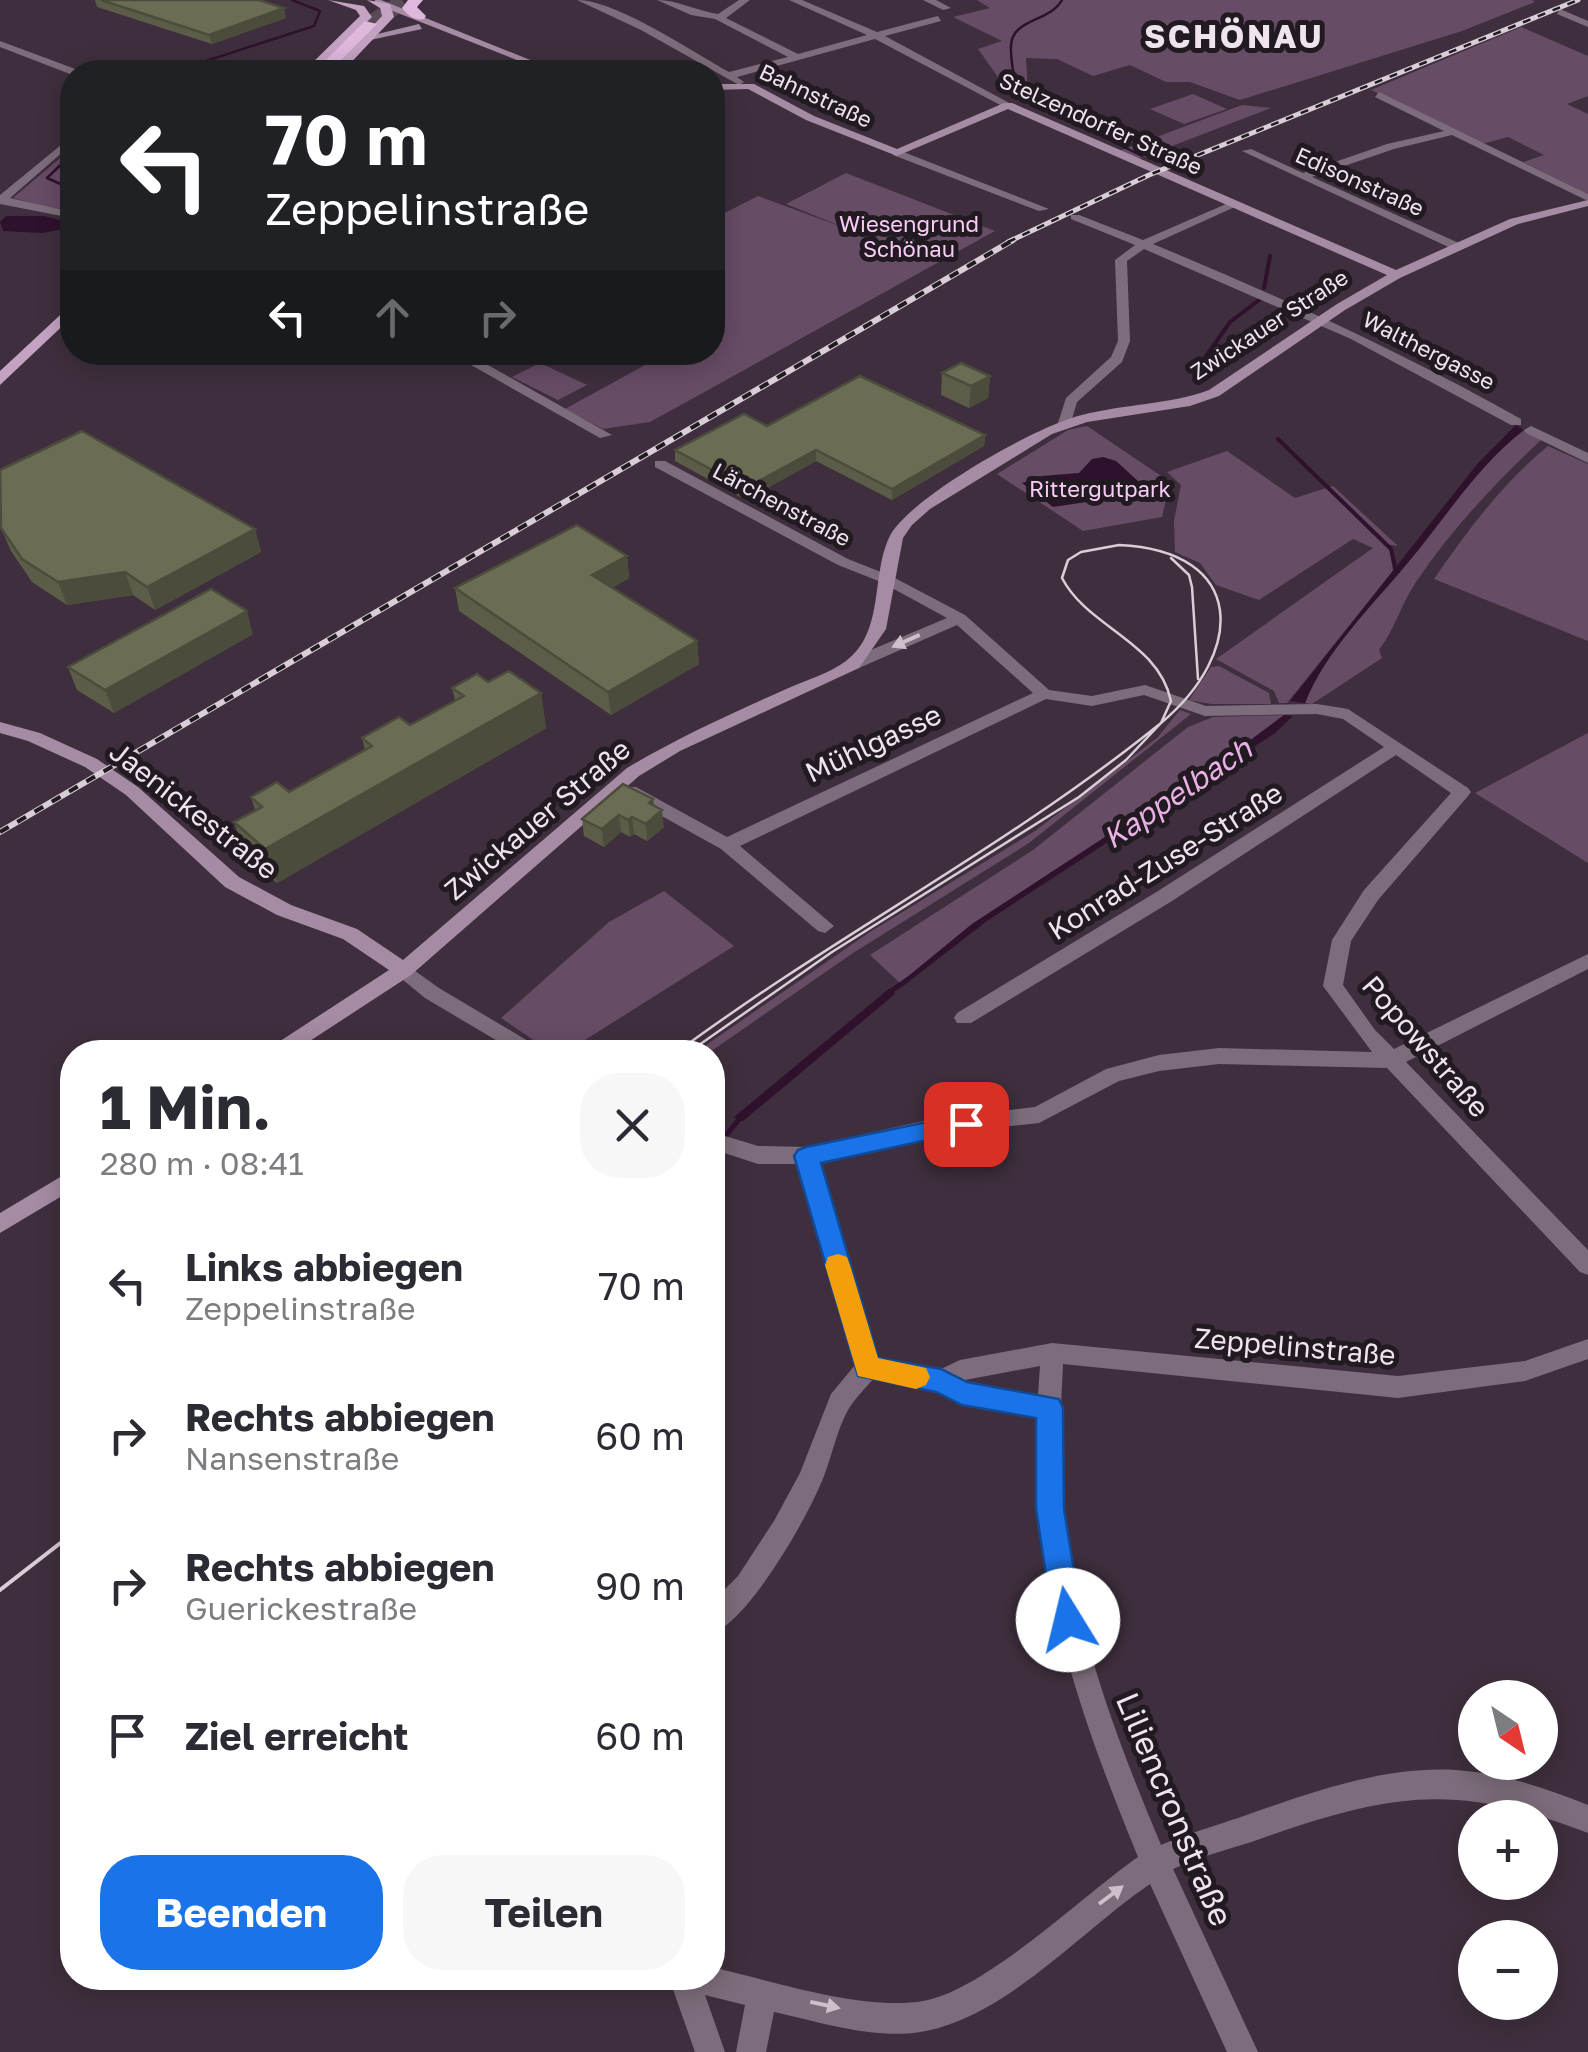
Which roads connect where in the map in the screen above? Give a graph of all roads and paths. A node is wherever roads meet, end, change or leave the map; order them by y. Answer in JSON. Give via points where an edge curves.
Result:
{"nodes":[{"id":1,"x":334,"y":0,"type":"edge"},
{"id":2,"x":582,"y":0,"type":"edge"},
{"id":3,"x":662,"y":0,"type":"edge"},
{"id":4,"x":745,"y":0,"type":"edge"},
{"id":5,"x":794,"y":0,"type":"edge"},
{"id":6,"x":928,"y":0,"type":"edge"},
{"id":7,"x":946,"y":8,"type":"dead end"},
{"id":8,"x":1560,"y":12,"type":"dead end"},
{"id":9,"x":694,"y":13,"type":"junction"},
{"id":10,"x":381,"y":14,"type":"edge"},
{"id":11,"x":418,"y":14,"type":"edge"},
{"id":12,"x":718,"y":16,"type":"junction"},
{"id":13,"x":677,"y":18,"type":"dead end"},
{"id":14,"x":938,"y":20,"type":"dead end"},
{"id":15,"x":660,"y":23,"type":"dead end"},
{"id":16,"x":1588,"y":24,"type":"edge"},
{"id":17,"x":644,"y":28,"type":"junction"},
{"id":18,"x":876,"y":36,"type":"junction"},
{"id":19,"x":0,"y":44,"type":"edge"},
{"id":20,"x":796,"y":57,"type":"junction"},
{"id":21,"x":324,"y":60,"type":"edge"},
{"id":22,"x":333,"y":60,"type":"edge"},
{"id":23,"x":345,"y":60,"type":"edge"},
{"id":24,"x":508,"y":60,"type":"edge"},
{"id":25,"x":526,"y":60,"type":"edge"},
{"id":26,"x":701,"y":60,"type":"edge"},
{"id":27,"x":60,"y":67,"type":"edge"},
{"id":28,"x":725,"y":73,"type":"edge"},
{"id":29,"x":735,"y":79,"type":"junction"},
{"id":30,"x":725,"y":82,"type":"edge"},
{"id":31,"x":1379,"y":95,"type":"dead end"},
{"id":32,"x":1008,"y":105,"type":"junction"},
{"id":33,"x":1453,"y":132,"type":"junction"},
{"id":34,"x":60,"y":149,"type":"edge"},
{"id":35,"x":1246,"y":151,"type":"dead end"},
{"id":36,"x":897,"y":153,"type":"junction"},
{"id":37,"x":1301,"y":176,"type":"junction"},
{"id":38,"x":0,"y":200,"type":"edge"},
{"id":39,"x":1588,"y":200,"type":"edge"},
{"id":40,"x":1233,"y":204,"type":"junction"},
{"id":41,"x":1043,"y":208,"type":"dead end"},
{"id":42,"x":60,"y":212,"type":"edge"},
{"id":43,"x":1076,"y":217,"type":"dead end"},
{"id":44,"x":1144,"y":244,"type":"junction"},
{"id":45,"x":1457,"y":246,"type":"junction"},
{"id":46,"x":1396,"y":275,"type":"junction"},
{"id":47,"x":60,"y":320,"type":"edge"},
{"id":48,"x":1321,"y":320,"type":"junction"},
{"id":49,"x":60,"y":336,"type":"edge"},
{"id":50,"x":478,"y":365,"type":"edge"},
{"id":51,"x":0,"y":380,"type":"edge"},
{"id":52,"x":0,"y":395,"type":"edge"},
{"id":53,"x":1516,"y":422,"type":"dead end"},
{"id":54,"x":1065,"y":424,"type":"junction"},
{"id":55,"x":1531,"y":430,"type":"dead end"},
{"id":56,"x":605,"y":435,"type":"dead end"},
{"id":57,"x":1588,"y":460,"type":"edge"},
{"id":58,"x":660,"y":464,"type":"dead end"},
{"id":59,"x":886,"y":579,"type":"junction"},
{"id":60,"x":959,"y":618,"type":"junction"},
{"id":61,"x":853,"y":664,"type":"junction"},
{"id":62,"x":1044,"y":694,"type":"junction"},
{"id":63,"x":0,"y":728,"type":"edge"},
{"id":64,"x":1394,"y":748,"type":"junction"},
{"id":65,"x":618,"y":784,"type":"junction"},
{"id":66,"x":735,"y":840,"type":"junction"},
{"id":67,"x":824,"y":926,"type":"dead end"},
{"id":68,"x":1588,"y":961,"type":"edge"},
{"id":69,"x":404,"y":970,"type":"junction"},
{"id":70,"x":964,"y":1018,"type":"dead end"},
{"id":71,"x":296,"y":1040,"type":"edge"},
{"id":72,"x":511,"y":1040,"type":"edge"},
{"id":73,"x":1391,"y":1060,"type":"junction"},
{"id":74,"x":725,"y":1145,"type":"edge"},
{"id":75,"x":806,"y":1156,"type":"junction"},
{"id":76,"x":60,"y":1187,"type":"edge"},
{"id":77,"x":0,"y":1224,"type":"edge"},
{"id":78,"x":1588,"y":1264,"type":"edge"},
{"id":79,"x":1588,"y":1349,"type":"edge"},
{"id":80,"x":1052,"y":1353,"type":"junction"},
{"id":81,"x":868,"y":1368,"type":"junction"},
{"id":82,"x":941,"y":1381,"type":"junction"},
{"id":83,"x":1050,"y":1408,"type":"junction"},
{"id":84,"x":725,"y":1608,"type":"edge"},
{"id":85,"x":1588,"y":1818,"type":"edge"},
{"id":86,"x":1155,"y":1862,"type":"junction"},
{"id":87,"x":725,"y":1984,"type":"edge"},
{"id":88,"x":688,"y":1990,"type":"edge"},
{"id":89,"x":762,"y":1992,"type":"junction"},
{"id":90,"x":710,"y":2052,"type":"edge"},
{"id":91,"x":751,"y":2052,"type":"edge"},
{"id":92,"x":1243,"y":2052,"type":"edge"}],
"edges":[{"from":1,"to":10,"type":"main road"},
{"from":2,"to":17,"type":"street","name":"Bahnstraße"},
{"from":3,"to":9,"type":"street"},
{"from":4,"to":12,"type":"street"},
{"from":5,"to":18,"type":"street","name":"Stelzendorfer Straße"},
{"from":6,"to":7,"type":"street"},
{"from":8,"to":16,"type":"street"},
{"from":9,"to":12,"type":"street"},
{"from":9,"to":13,"type":"street"},
{"from":10,"to":11,"type":"main road"},
{"from":10,"to":21,"type":"main road"},
{"from":10,"to":22,"type":"highway"},
{"from":10,"to":23,"type":"main road"},
{"from":11,"to":24,"type":"main road"},
{"from":11,"to":25,"type":"main road"},
{"from":12,"to":20,"type":"street"},
{"from":14,"to":18,"type":"street"},
{"from":15,"to":17,"type":"street"},
{"from":17,"to":26,"type":"street","name":"Bahnstraße"},
{"from":18,"to":20,"type":"street"},
{"from":18,"to":32,"type":"street","name":"Stelzendorfer Straße"},
{"from":19,"to":27,"type":"street"},
{"from":20,"to":29,"type":"street"},
{"from":28,"to":29,"type":"street","name":"Bahnstraße"},
{"from":29,"to":30,"type":"main road"},
{"from":29,"to":36,"type":"main road","name":"Bahnstraße"},
{"from":31,"to":33,"type":"street"},
{"from":32,"to":36,"type":"main road"},
{"from":32,"to":40,"type":"main road","name":"Stelzendorfer Straße"},
{"from":33,"to":37,"type":"street"},
{"from":33,"to":39,"type":"street"},
{"from":34,"to":38,"type":"street"},
{"from":35,"to":37,"type":"street","name":"Edisonstraße"},
{"from":36,"to":41,"type":"street","name":"Bahnstraße"},
{"from":37,"to":45,"type":"street","name":"Edisonstraße"},
{"from":38,"to":42,"type":"street"},
{"from":39,"to":45,"type":"main road","name":"Zwickauer Straße"},
{"from":40,"to":44,"type":"street"},
{"from":40,"to":46,"type":"main road","name":"Stelzendorfer Straße"},
{"from":43,"to":44,"type":"street"},
{"from":44,"to":48,"type":"street"},
{"from":44,"to":54,"type":"street","via":[[1119,264],[1124,341],[1116,359],[1071,401]]},
{"from":45,"to":46,"type":"main road","name":"Zwickauer Straße"},
{"from":46,"to":48,"type":"main road","name":"Zwickauer Straße"},
{"from":47,"to":51,"type":"main road"},
{"from":48,"to":53,"type":"street","name":"Walthergasse"},
{"from":48,"to":54,"type":"main road","name":"Zwickauer Straße","via":[[1214,393]]},
{"from":49,"to":52,"type":"main road"},
{"from":50,"to":56,"type":"street"},
{"from":54,"to":59,"type":"main road","name":"Zwickauer Straße","via":[[907,522]]},
{"from":55,"to":57,"type":"street"},
{"from":58,"to":59,"type":"street","name":"Lärchenstraße"},
{"from":59,"to":60,"type":"street"},
{"from":59,"to":61,"type":"main road","name":"Zwickauer Straße","via":[[878,629]]},
{"from":60,"to":61,"type":"street","name":"Zwickauer Straße","one_way":true},
{"from":60,"to":62,"type":"street"},
{"from":61,"to":65,"type":"main road","name":"Zwickauer Straße","via":[[674,747]]},
{"from":62,"to":64,"type":"street","name":"Popowstraße","via":[[1092,701],[1145,690],[1205,711],[1317,709],[1348,714]]},
{"from":62,"to":66,"type":"street","name":"Mühlgasse"},
{"from":63,"to":69,"type":"main road","name":"Jaenickestraße","via":[[91,763],[241,888],[350,934]]},
{"from":64,"to":70,"type":"street","name":"Konrad-Zuse-Straße"},
{"from":64,"to":73,"type":"street","name":"Popowstraße","via":[[1462,792],[1371,895],[1342,940],[1333,986]]},
{"from":65,"to":66,"type":"street"},
{"from":65,"to":69,"type":"main road","name":"Zwickauer Straße"},
{"from":66,"to":67,"type":"street"},
{"from":68,"to":73,"type":"street"},
{"from":69,"to":71,"type":"main road","name":"Zwickauer Straße"},
{"from":69,"to":72,"type":"street"},
{"from":73,"to":75,"type":"street","via":[[1219,1056],[1159,1062],[1113,1074],[1040,1114],[932,1128]]},
{"from":73,"to":78,"type":"street","name":"Popowstraße"},
{"from":74,"to":75,"type":"street","via":[[758,1155]]},
{"from":75,"to":81,"type":"street"},
{"from":76,"to":77,"type":"main road"},
{"from":79,"to":80,"type":"street","name":"Zeppelinstraße","via":[[1525,1371],[1398,1387]]},
{"from":80,"to":82,"type":"street","name":"Zeppelinstraße","via":[[960,1370]]},
{"from":80,"to":83,"type":"street"},
{"from":81,"to":82,"type":"street","name":"Zeppelinstraße"},
{"from":81,"to":84,"type":"street","via":[[839,1402],[783,1530]]},
{"from":82,"to":83,"type":"street","name":"Zeppelinstraße","via":[[962,1393]]},
{"from":83,"to":86,"type":"street","name":"Liliencronstraße","via":[[1050,1509],[1068,1620],[1102,1739]]},
{"from":85,"to":86,"type":"street","via":[[1484,1785],[1407,1783],[1336,1797]]},
{"from":89,"to":86,"type":"street","one_way":true,"via":[[870,2015],[924,2017],[972,1999]]},
{"from":86,"to":92,"type":"street","name":"Liliencronstraße"},
{"from":87,"to":89,"type":"street"},
{"from":88,"to":90,"type":"street"},
{"from":89,"to":91,"type":"street"}]}
